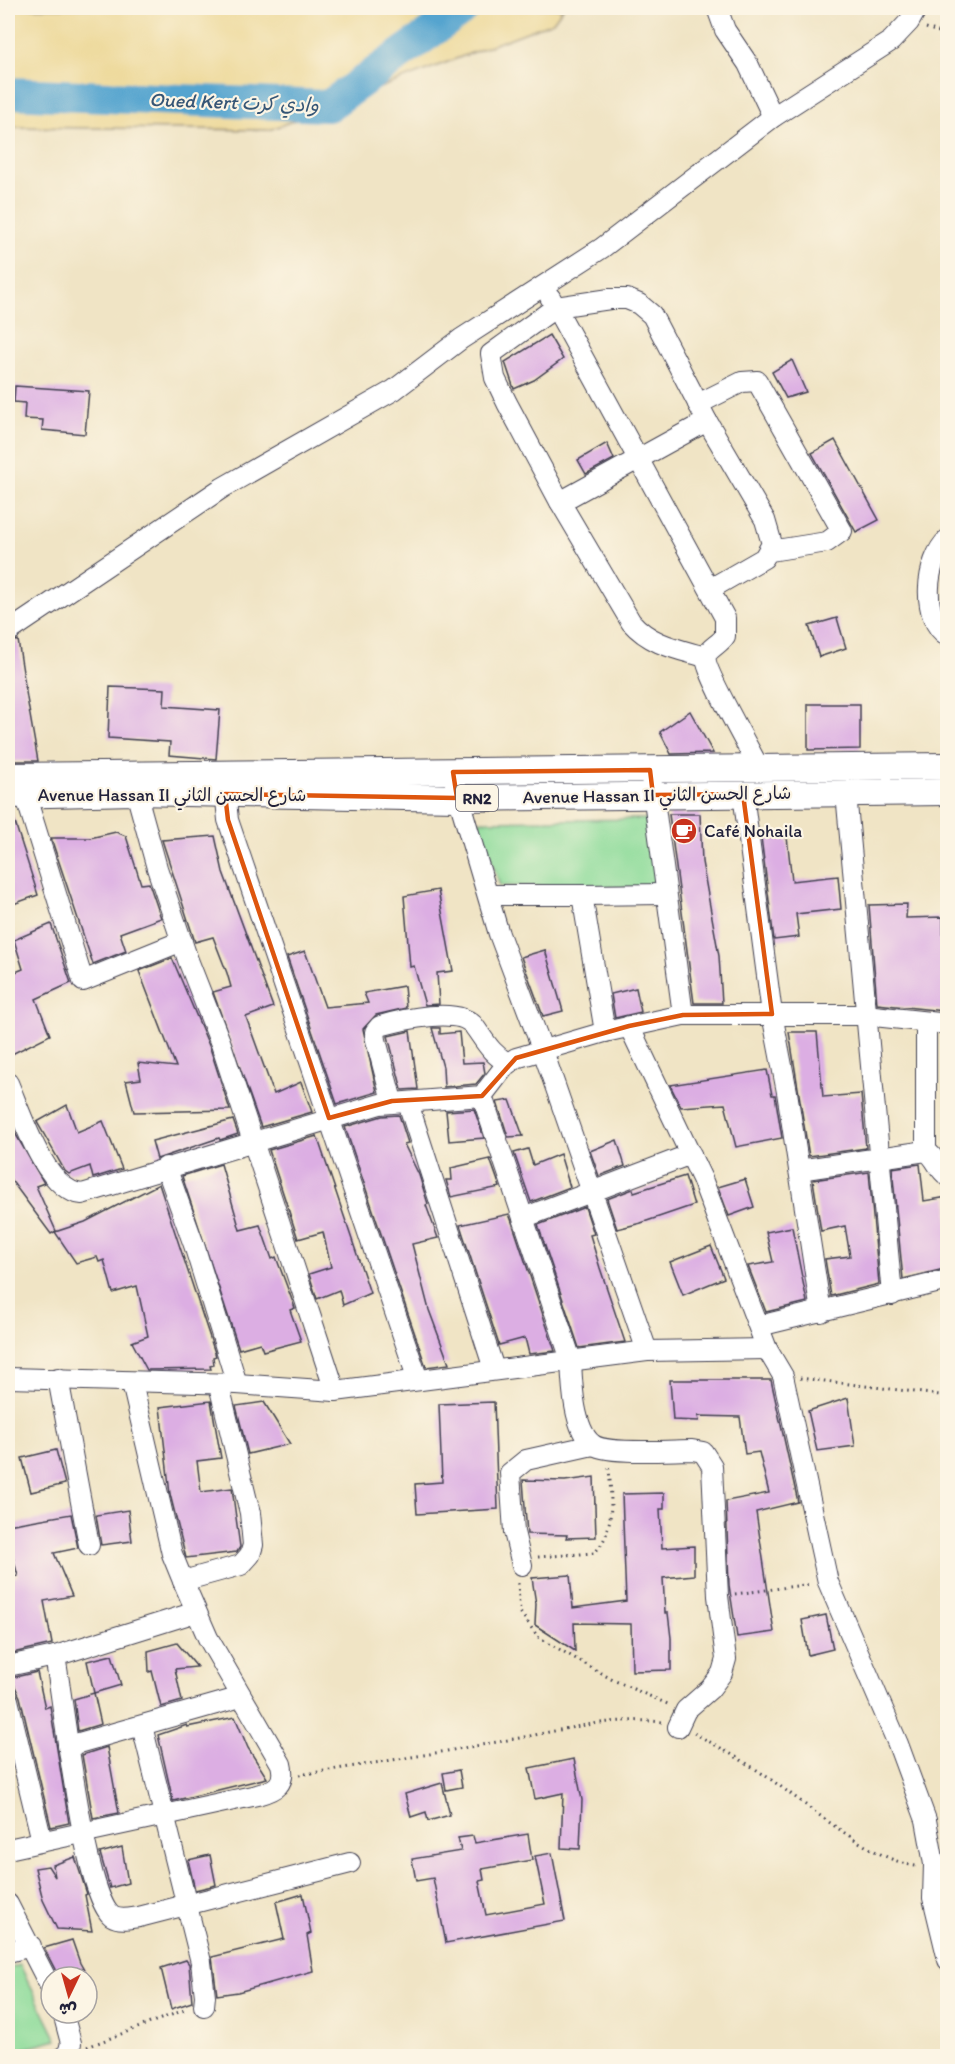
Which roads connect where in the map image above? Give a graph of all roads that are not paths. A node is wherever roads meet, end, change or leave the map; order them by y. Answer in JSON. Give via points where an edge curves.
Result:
{"nodes":[{"id":1,"x":717,"y":8,"type":"edge"},
{"id":2,"x":917,"y":8,"type":"edge"},
{"id":3,"x":773,"y":117,"type":"junction"},
{"id":4,"x":544,"y":285,"type":"junction"},
{"id":5,"x":556,"y":307,"type":"junction"},
{"id":6,"x":702,"y":412,"type":"junction"},
{"id":7,"x":638,"y":457,"type":"junction"},
{"id":8,"x":560,"y":502,"type":"junction"},
{"id":9,"x":948,"y":539,"type":"edge"},
{"id":10,"x":770,"y":551,"type":"junction"},
{"id":11,"x":710,"y":589,"type":"junction"},
{"id":12,"x":8,"y":632,"type":"edge"},
{"id":13,"x":948,"y":636,"type":"edge"},
{"id":14,"x":705,"y":657,"type":"junction"},
{"id":15,"x":948,"y":766,"type":"edge"},
{"id":16,"x":759,"y":768,"type":"junction"},
{"id":17,"x":650,"y":770,"type":"junction"},
{"id":18,"x":453,"y":772,"type":"junction"},
{"id":19,"x":133,"y":784,"type":"junction"},
{"id":20,"x":224,"y":784,"type":"junction"},
{"id":21,"x":13,"y":788,"type":"edge"},
{"id":22,"x":948,"y":792,"type":"edge"},
{"id":23,"x":846,"y":793,"type":"junction"},
{"id":24,"x":743,"y":794,"type":"junction"},
{"id":25,"x":653,"y":795,"type":"junction"},
{"id":26,"x":457,"y":798,"type":"junction"},
{"id":27,"x":666,"y":894,"type":"junction"},
{"id":28,"x":488,"y":895,"type":"junction"},
{"id":29,"x":582,"y":895,"type":"junction"},
{"id":30,"x":182,"y":941,"type":"junction"},
{"id":31,"x":772,"y":1014,"type":"junction"},
{"id":32,"x":683,"y":1015,"type":"junction"},
{"id":33,"x":864,"y":1016,"type":"junction"},
{"id":34,"x":926,"y":1023,"type":"junction"},
{"id":35,"x":948,"y":1024,"type":"edge"},
{"id":36,"x":628,"y":1026,"type":"junction"},
{"id":37,"x":605,"y":1032,"type":"junction"},
{"id":38,"x":543,"y":1051,"type":"junction"},
{"id":39,"x":508,"y":1063,"type":"junction"},
{"id":40,"x":8,"y":1083,"type":"edge"},
{"id":41,"x":482,"y":1096,"type":"junction"},
{"id":42,"x":400,"y":1102,"type":"junction"},
{"id":43,"x":329,"y":1118,"type":"junction"},
{"id":44,"x":253,"y":1141,"type":"junction"},
{"id":45,"x":926,"y":1151,"type":"junction"},
{"id":46,"x":691,"y":1155,"type":"junction"},
{"id":47,"x":880,"y":1157,"type":"junction"},
{"id":48,"x":166,"y":1167,"type":"junction"},
{"id":49,"x":799,"y":1170,"type":"junction"},
{"id":50,"x":948,"y":1176,"type":"edge"},
{"id":51,"x":591,"y":1190,"type":"junction"},
{"id":52,"x":523,"y":1218,"type":"junction"},
{"id":53,"x":948,"y":1280,"type":"edge"},
{"id":54,"x":892,"y":1295,"type":"junction"},
{"id":55,"x":821,"y":1312,"type":"junction"},
{"id":56,"x":759,"y":1326,"type":"junction"},
{"id":57,"x":767,"y":1349,"type":"junction"},
{"id":58,"x":647,"y":1351,"type":"junction"},
{"id":59,"x":571,"y":1360,"type":"junction"},
{"id":60,"x":494,"y":1369,"type":"junction"},
{"id":61,"x":8,"y":1378,"type":"edge"},
{"id":62,"x":58,"y":1378,"type":"junction"},
{"id":63,"x":418,"y":1380,"type":"junction"},
{"id":64,"x":132,"y":1383,"type":"junction"},
{"id":65,"x":228,"y":1384,"type":"junction"},
{"id":66,"x":335,"y":1391,"type":"junction"},
{"id":67,"x":600,"y":1448,"type":"junction"},
{"id":68,"x":89,"y":1545,"type":"dead end"},
{"id":69,"x":522,"y":1565,"type":"road end"},
{"id":70,"x":183,"y":1581,"type":"junction"},
{"id":71,"x":196,"y":1612,"type":"junction"},
{"id":72,"x":55,"y":1656,"type":"junction"},
{"id":73,"x":8,"y":1666,"type":"edge"},
{"id":74,"x":241,"y":1697,"type":"junction"},
{"id":75,"x":8,"y":1700,"type":"edge"},
{"id":76,"x":682,"y":1719,"type":"road end"},
{"id":77,"x":142,"y":1726,"type":"junction"},
{"id":78,"x":68,"y":1746,"type":"junction"},
{"id":79,"x":165,"y":1814,"type":"junction"},
{"id":80,"x":84,"y":1832,"type":"junction"},
{"id":81,"x":42,"y":1841,"type":"junction"},
{"id":82,"x":8,"y":1849,"type":"edge"},
{"id":83,"x":350,"y":1863,"type":"dead end"},
{"id":84,"x":8,"y":1904,"type":"edge"},
{"id":85,"x":188,"y":1906,"type":"junction"},
{"id":86,"x":31,"y":1946,"type":"junction"},
{"id":87,"x":8,"y":1952,"type":"edge"},
{"id":88,"x":948,"y":1960,"type":"edge"},
{"id":89,"x":40,"y":1965,"type":"edge"},
{"id":90,"x":204,"y":2006,"type":"road end"},
{"id":91,"x":66,"y":2025,"type":"edge"},
{"id":92,"x":66,"y":2055,"type":"edge"}],
"edges":[{"from":1,"to":3,"type":"street"},
{"from":2,"to":3,"type":"street","via":[[891,41]]},
{"from":3,"to":4,"type":"street","via":[[654,210]]},
{"from":4,"to":5,"type":"street"},
{"from":4,"to":12,"type":"street","via":[[394,390],[222,488]]},
{"from":5,"to":6,"type":"street","via":[[610,299],[639,304],[652,315]]},
{"from":5,"to":7,"type":"street"},
{"from":5,"to":8,"type":"street","via":[[502,344],[491,354],[491,360],[495,378]]},
{"from":6,"to":7,"type":"street"},
{"from":6,"to":10,"type":"street","via":[[765,520],[772,537]]},
{"from":6,"to":10,"type":"street","via":[[742,382],[757,381],[842,531],[827,542]]},
{"from":7,"to":8,"type":"street"},
{"from":7,"to":11,"type":"street"},
{"from":8,"to":14,"type":"street","via":[[639,631],[660,644]]},
{"from":9,"to":13,"type":"street","via":[[937,555],[930,585],[935,625]]},
{"from":10,"to":11,"type":"street"},
{"from":11,"to":14,"type":"street","via":[[726,618],[727,629],[720,643]]},
{"from":14,"to":16,"type":"street"},
{"from":15,"to":16,"type":"main road","name":"Avenue Hassan II شارع الحسن الثاني","number":"RN2"},
{"from":16,"to":17,"type":"main road","name":"Avenue Hassan II شارع الحسن الثاني","number":"RN2"},
{"from":17,"to":18,"type":"main road","name":"Avenue Hassan II شارع الحسن الثاني","number":"RN2"},
{"from":17,"to":25,"type":"street"},
{"from":18,"to":20,"type":"main road","name":"Avenue Hassan II شارع الحسن الثاني","number":"RN2"},
{"from":18,"to":26,"type":"street"},
{"from":19,"to":20,"type":"main road","name":"Avenue Hassan II شارع الحسن الثاني","number":"RN2"},
{"from":19,"to":21,"type":"main road","name":"Avenue Hassan II شارع الحسن الثاني","number":"RN2"},
{"from":19,"to":30,"type":"street"},
{"from":20,"to":26,"type":"main road","name":"Avenue Hassan II شارع الحسن الثاني","number":"RN2"},
{"from":20,"to":43,"type":"street","via":[[228,820],[237,850]]},
{"from":21,"to":30,"type":"street","via":[[82,981]]},
{"from":22,"to":23,"type":"main road","name":"Avenue Hassan II شارع الحسن الثاني","number":"RN2"},
{"from":23,"to":24,"type":"main road","name":"Avenue Hassan II شارع الحسن الثاني","number":"RN2"},
{"from":23,"to":33,"type":"street"},
{"from":24,"to":25,"type":"main road","name":"Avenue Hassan II شارع الحسن الثاني","number":"RN2"},
{"from":24,"to":31,"type":"street"},
{"from":25,"to":26,"type":"main road","name":"Avenue Hassan II شارع الحسن الثاني","number":"RN2"},
{"from":25,"to":27,"type":"street"},
{"from":26,"to":28,"type":"street"},
{"from":27,"to":29,"type":"street"},
{"from":27,"to":32,"type":"street"},
{"from":28,"to":29,"type":"street"},
{"from":28,"to":38,"type":"street"},
{"from":29,"to":37,"type":"street"},
{"from":30,"to":44,"type":"street"},
{"from":31,"to":32,"type":"street"},
{"from":31,"to":33,"type":"street"},
{"from":31,"to":49,"type":"street"},
{"from":32,"to":36,"type":"street"},
{"from":33,"to":34,"type":"street"},
{"from":33,"to":47,"type":"street"},
{"from":34,"to":35,"type":"street"},
{"from":34,"to":45,"type":"street"},
{"from":36,"to":37,"type":"street"},
{"from":36,"to":46,"type":"street"},
{"from":37,"to":38,"type":"street"},
{"from":38,"to":39,"type":"street"},
{"from":38,"to":51,"type":"street"},
{"from":39,"to":41,"type":"street"},
{"from":39,"to":42,"type":"street","via":[[461,1016],[425,1017],[380,1026],[375,1032],[376,1040]]},
{"from":40,"to":48,"type":"street","via":[[44,1162],[71,1193],[82,1194]]},
{"from":41,"to":42,"type":"street"},
{"from":41,"to":52,"type":"street"},
{"from":42,"to":43,"type":"street"},
{"from":42,"to":60,"type":"street"},
{"from":43,"to":44,"type":"street"},
{"from":43,"to":63,"type":"street"},
{"from":44,"to":48,"type":"street"},
{"from":44,"to":66,"type":"street"},
{"from":45,"to":47,"type":"street"},
{"from":45,"to":50,"type":"street","via":[[935,1156]]},
{"from":46,"to":51,"type":"street"},
{"from":46,"to":56,"type":"street"},
{"from":47,"to":49,"type":"street"},
{"from":47,"to":54,"type":"street"},
{"from":48,"to":65,"type":"street","via":[[194,1245]]},
{"from":49,"to":55,"type":"street"},
{"from":51,"to":52,"type":"street"},
{"from":51,"to":58,"type":"street"},
{"from":52,"to":59,"type":"street"},
{"from":53,"to":54,"type":"street"},
{"from":54,"to":55,"type":"street"},
{"from":55,"to":56,"type":"street"},
{"from":56,"to":57,"type":"street"},
{"from":57,"to":58,"type":"street"},
{"from":57,"to":88,"type":"street","via":[[783,1376],[828,1582],[926,1820],[934,1864],[933,1898]]},
{"from":58,"to":59,"type":"street"},
{"from":59,"to":60,"type":"street"},
{"from":59,"to":67,"type":"street","via":[[580,1423]]},
{"from":60,"to":63,"type":"street"},
{"from":61,"to":62,"type":"street"},
{"from":62,"to":64,"type":"street"},
{"from":62,"to":68,"type":"street"},
{"from":63,"to":66,"type":"street"},
{"from":64,"to":65,"type":"street"},
{"from":64,"to":70,"type":"street","via":[[172,1554]]},
{"from":65,"to":66,"type":"street"},
{"from":65,"to":70,"type":"street","via":[[253,1545],[241,1565]]},
{"from":67,"to":69,"type":"street","via":[[526,1460],[510,1473],[514,1532]]},
{"from":67,"to":76,"type":"street","via":[[692,1450],[708,1457],[713,1474],[718,1596],[726,1651],[722,1673]]},
{"from":70,"to":71,"type":"street"},
{"from":71,"to":72,"type":"street"},
{"from":71,"to":74,"type":"street"},
{"from":72,"to":73,"type":"street"},
{"from":72,"to":78,"type":"street"},
{"from":74,"to":77,"type":"street"},
{"from":74,"to":79,"type":"street","via":[[281,1764],[282,1777],[277,1788]]},
{"from":75,"to":81,"type":"street"},
{"from":77,"to":78,"type":"street"},
{"from":77,"to":79,"type":"street"},
{"from":78,"to":80,"type":"street"},
{"from":79,"to":80,"type":"street"},
{"from":79,"to":85,"type":"street"},
{"from":80,"to":81,"type":"street"},
{"from":80,"to":85,"type":"street","via":[[98,1890],[114,1917],[124,1919]]},
{"from":81,"to":82,"type":"street"},
{"from":83,"to":85,"type":"street"},
{"from":84,"to":86,"type":"street"},
{"from":85,"to":90,"type":"street","via":[[201,1962]]},
{"from":86,"to":87,"type":"street"},
{"from":86,"to":89,"type":"street"},
{"from":91,"to":92,"type":"street","via":[[71,2043]]}]}
